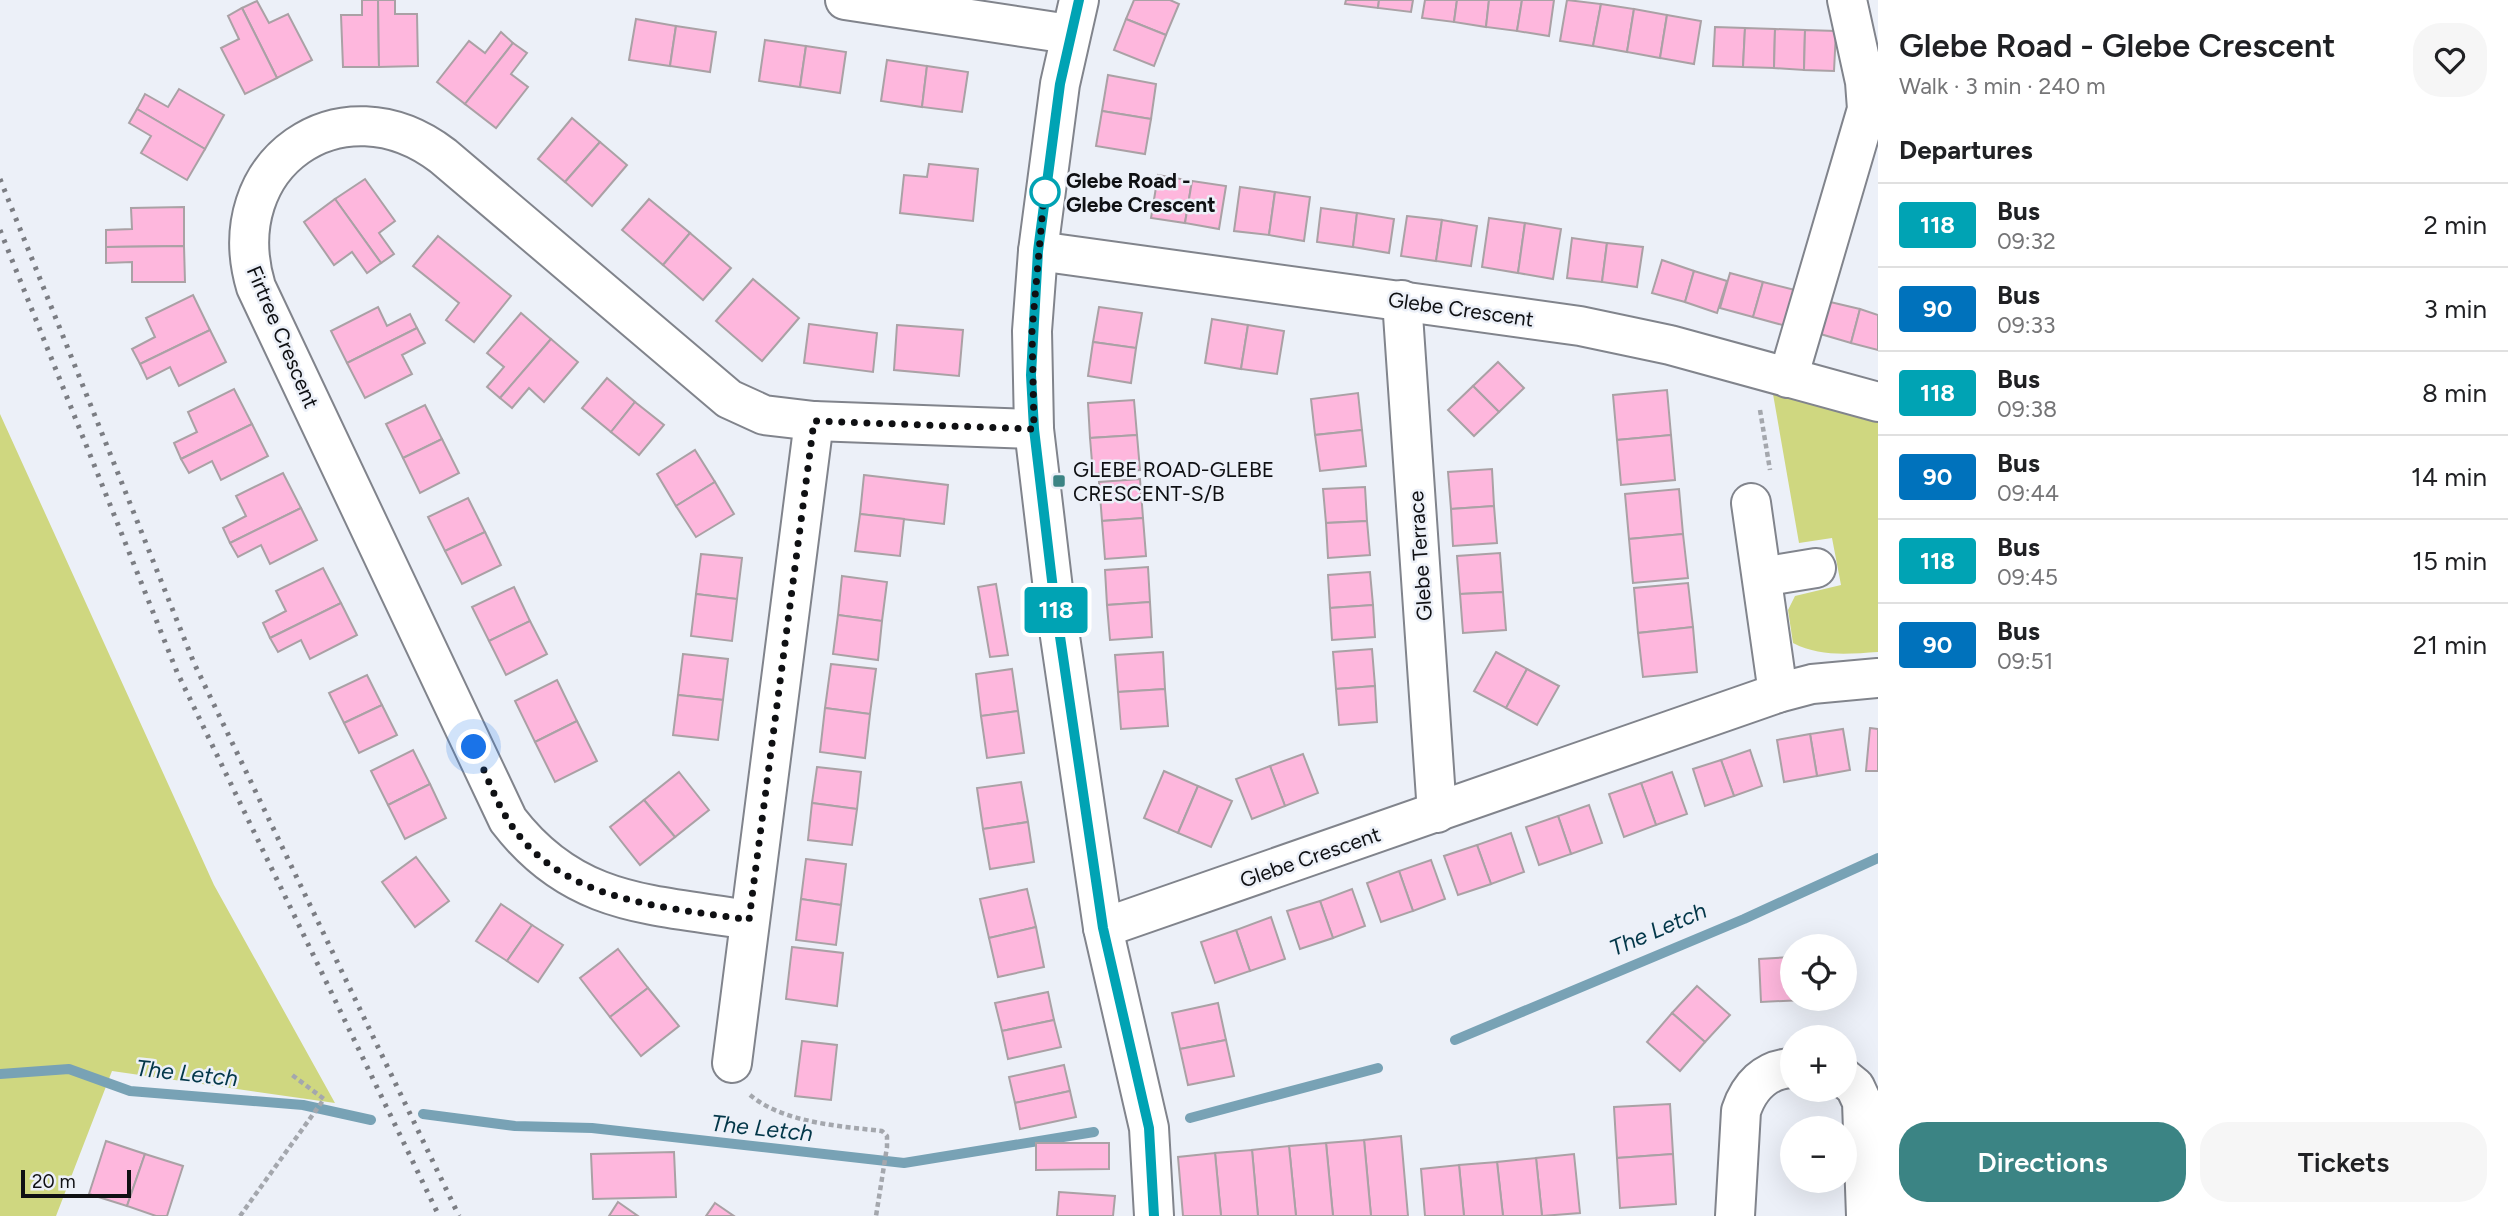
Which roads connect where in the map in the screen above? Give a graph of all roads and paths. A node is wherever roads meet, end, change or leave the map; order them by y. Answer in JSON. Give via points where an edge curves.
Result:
{"nodes":[{"id":1,"x":845,"y":0,"type":"edge"},
{"id":2,"x":1847,"y":0,"type":"edge"},
{"id":3,"x":1074,"y":17,"type":"edge"},
{"id":4,"x":1871,"y":127,"type":"edge"},
{"id":5,"x":1038,"y":251,"type":"junction"},
{"id":6,"x":1402,"y":300,"type":"junction"},
{"id":7,"x":1771,"y":373,"type":"junction"},
{"id":8,"x":1878,"y":402,"type":"edge"},
{"id":9,"x":814,"y":421,"type":"junction"},
{"id":10,"x":1034,"y":429,"type":"junction"},
{"id":11,"x":1751,"y":503,"type":"joint"},
{"id":12,"x":1816,"y":568,"type":"dead end"},
{"id":13,"x":1762,"y":577,"type":"junction"},
{"id":14,"x":1878,"y":678,"type":"edge"},
{"id":15,"x":1778,"y":693,"type":"junction"},
{"id":16,"x":1437,"y":813,"type":"junction"},
{"id":17,"x":749,"y":920,"type":"junction"},
{"id":18,"x":1103,"y":928,"type":"junction"},
{"id":19,"x":732,"y":1063,"type":"joint"},
{"id":20,"x":1780,"y":1071,"type":"edge"},
{"id":21,"x":292,"y":1075,"type":"dead end"},
{"id":22,"x":1857,"y":1091,"type":"edge"},
{"id":23,"x":240,"y":1216,"type":"edge"},
{"id":24,"x":876,"y":1216,"type":"edge"},
{"id":25,"x":1154,"y":1216,"type":"edge"},
{"id":26,"x":1735,"y":1216,"type":"edge"},
{"id":27,"x":1866,"y":1216,"type":"edge"}],
"edges":[{"from":1,"to":3,"type":"street"},
{"from":2,"to":4,"type":"street"},
{"from":3,"to":5,"type":"street","via":[[1048,161]]},
{"from":4,"to":7,"type":"street"},
{"from":5,"to":6,"type":"street","name":"Glebe Crescent"},
{"from":5,"to":10,"type":"street"},
{"from":6,"to":7,"type":"street","name":"Glebe Crescent","via":[[1580,326]]},
{"from":6,"to":16,"type":"street","name":"Glebe Terrace"},
{"from":7,"to":8,"type":"street","name":"Glebe Crescent"},
{"from":7,"to":11,"type":"path","via":[[1774,500]]},
{"from":9,"to":10,"type":"street","name":"Firtree Crescent"},
{"from":9,"to":17,"type":"street"},
{"from":9,"to":17,"type":"street","name":"Firtree Crescent","via":[[764,415],[729,399],[443,156],[403,132],[371,126],[321,134],[295,148],[259,191],[247,244],[256,287],[508,820],[529,847],[553,867],[593,890],[622,900]]},
{"from":10,"to":18,"type":"street"},
{"from":11,"to":13,"type":"street"},
{"from":12,"to":13,"type":"street"},
{"from":13,"to":15,"type":"street"},
{"from":14,"to":15,"type":"street","name":"Glebe Crescent","via":[[1825,682]]},
{"from":15,"to":16,"type":"street","name":"Glebe Crescent"},
{"from":16,"to":18,"type":"street","name":"Glebe Crescent"},
{"from":17,"to":19,"type":"street"},
{"from":18,"to":25,"type":"street","via":[[1149,1128]]},
{"from":19,"to":24,"type":"path","via":[[743,1089],[759,1102],[815,1122],[881,1131],[887,1136]]},
{"from":20,"to":26,"type":"street","via":[[1767,1074],[1746,1096],[1741,1111]]},
{"from":21,"to":23,"type":"path","via":[[324,1099]]},
{"from":22,"to":27,"type":"street","via":[[1862,1102]]}]}
